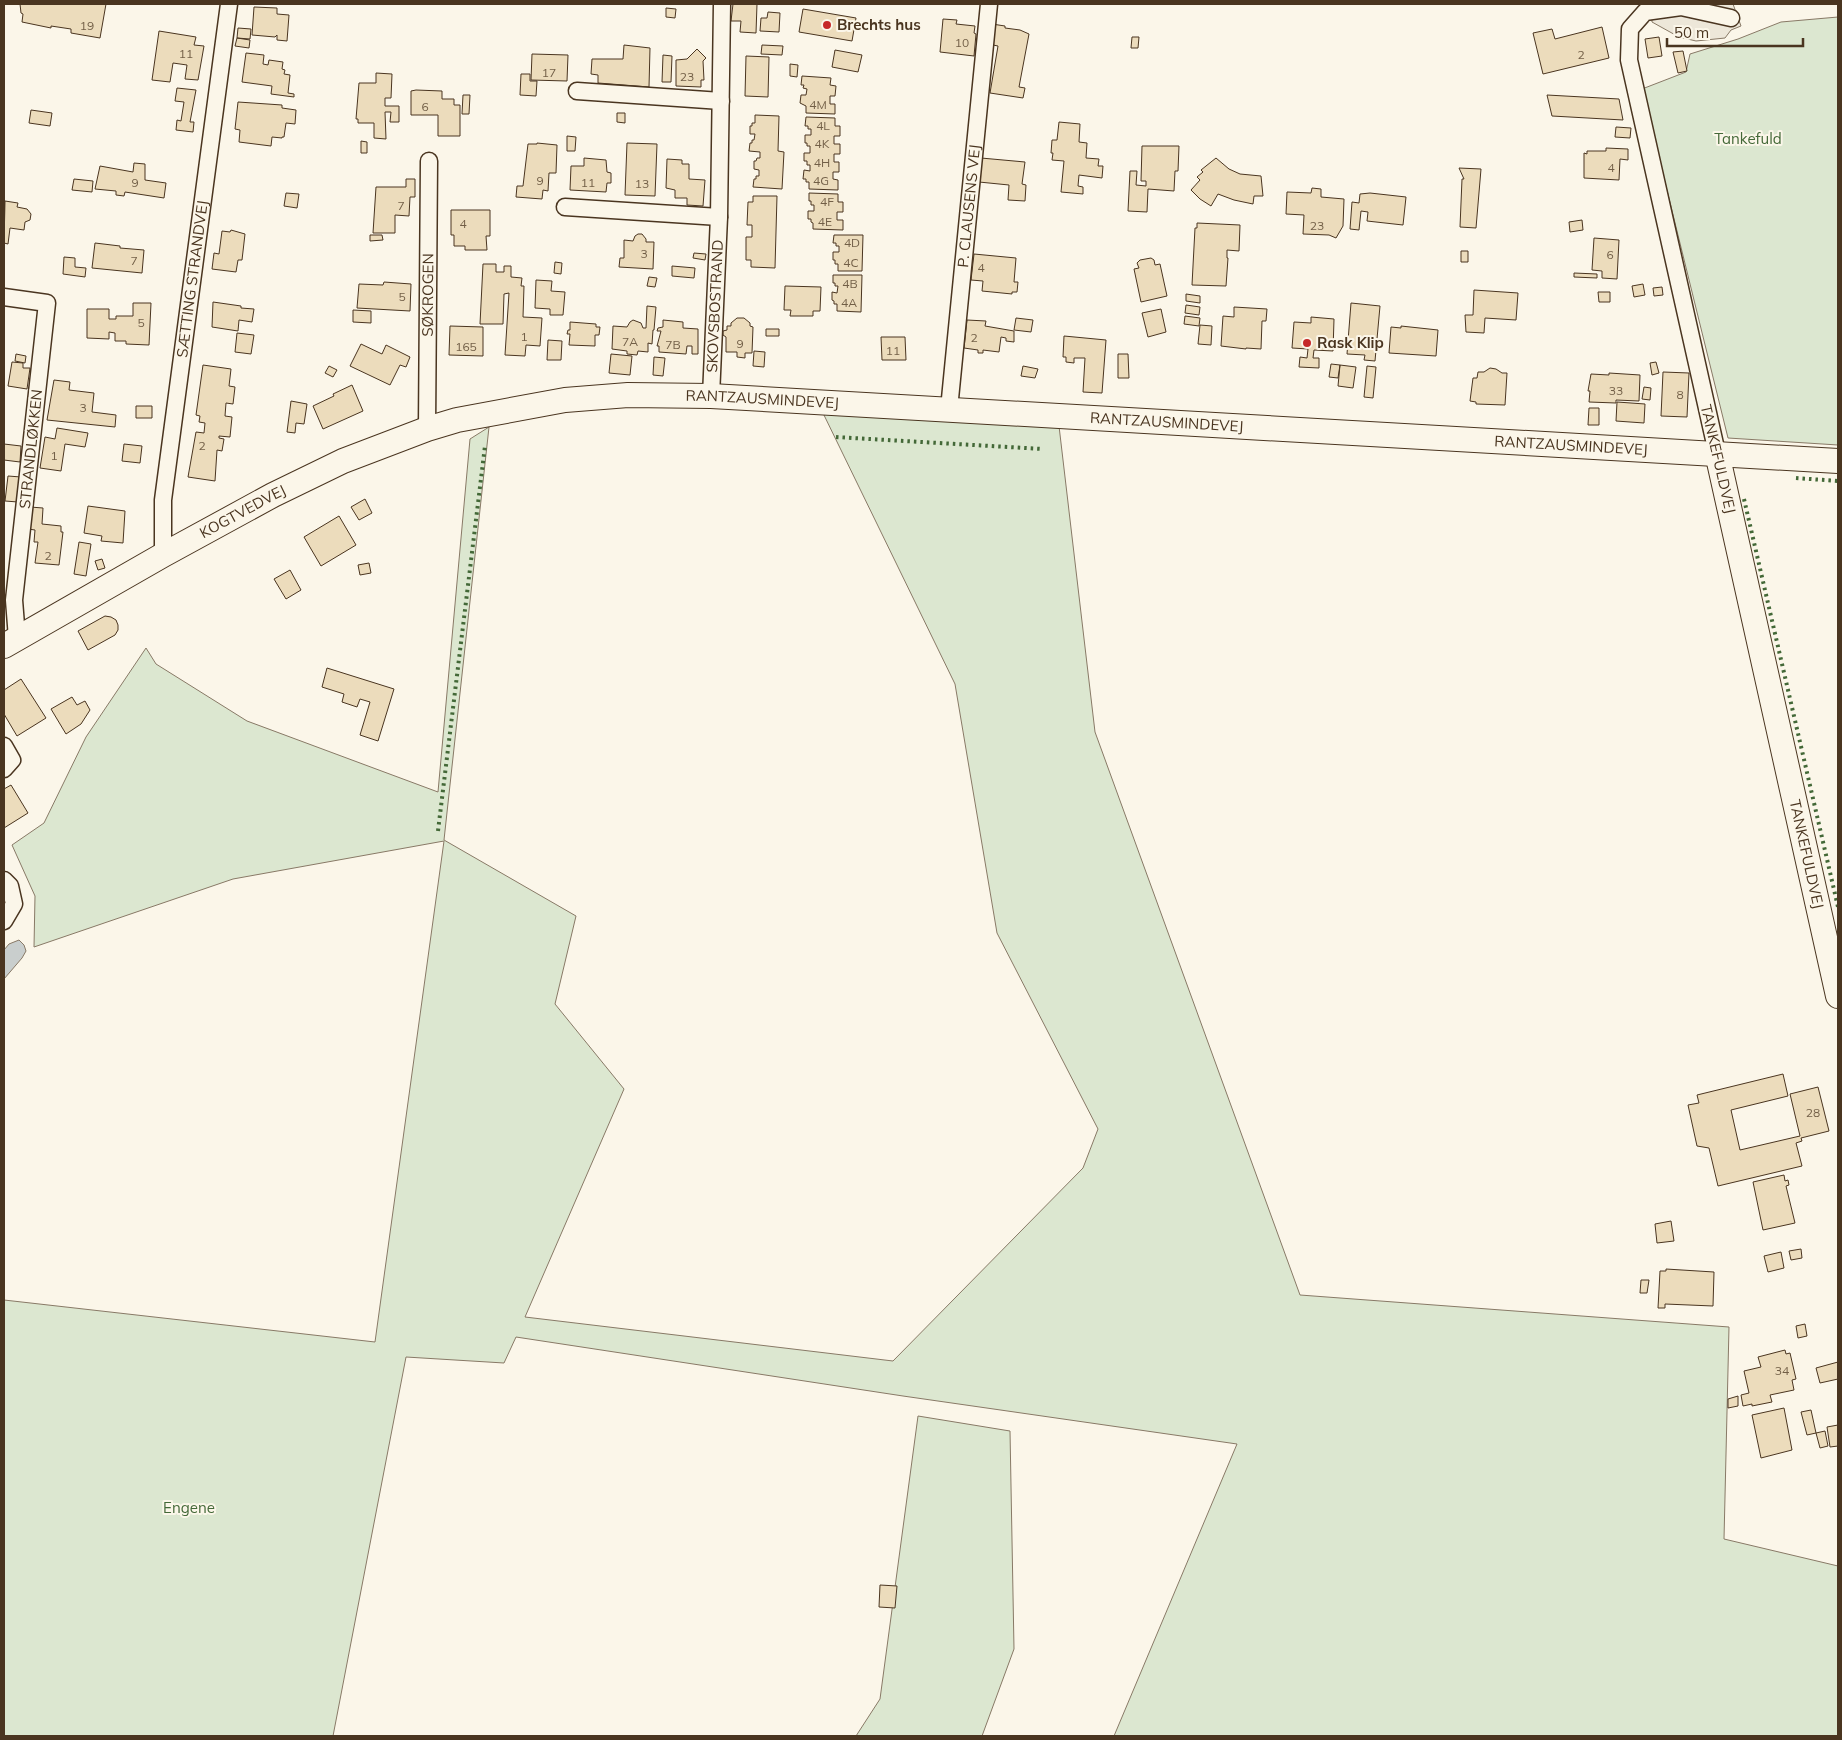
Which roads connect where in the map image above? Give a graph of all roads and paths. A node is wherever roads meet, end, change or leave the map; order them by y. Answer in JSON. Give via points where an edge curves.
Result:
{"nodes":[{"id":1,"x":229,"y":4,"type":"edge"},
{"id":2,"x":722,"y":4,"type":"edge"},
{"id":3,"x":989,"y":4,"type":"edge"},
{"id":4,"x":1732,"y":18,"type":"dead end"},
{"id":5,"x":578,"y":91,"type":"dead end"},
{"id":6,"x":721,"y":102,"type":"junction"},
{"id":7,"x":430,"y":161,"type":"dead end"},
{"id":8,"x":565,"y":207,"type":"dead end"},
{"id":9,"x":719,"y":217,"type":"junction"},
{"id":10,"x":4,"y":297,"type":"edge"},
{"id":11,"x":712,"y":396,"type":"junction"},
{"id":12,"x":949,"y":409,"type":"junction"},
{"id":13,"x":497,"y":413,"type":"joint"},
{"id":14,"x":427,"y":429,"type":"junction"},
{"id":15,"x":1717,"y":453,"type":"junction"},
{"id":16,"x":1838,"y":461,"type":"edge"},
{"id":17,"x":163,"y":555,"type":"junction"},
{"id":18,"x":10,"y":642,"type":"edge"},
{"id":19,"x":4,"y":746,"type":"edge"},
{"id":20,"x":4,"y":768,"type":"edge"},
{"id":21,"x":4,"y":880,"type":"edge"},
{"id":22,"x":4,"y":922,"type":"edge"},
{"id":23,"x":1838,"y":996,"type":"edge"}],
"edges":[{"from":1,"to":17,"type":"street","name":"SÆTTING STRANDVEJ","via":[[162,500]]},
{"from":2,"to":6,"type":"street","name":"SKOVSBOSTRAND"},
{"from":3,"to":12,"type":"street","name":"P. CLAUSENS VEJ"},
{"from":4,"to":15,"type":"street","name":"TANKEFULDVEJ","via":[[1681,7],[1645,12],[1630,29],[1629,60]]},
{"from":5,"to":6,"type":"street"},
{"from":6,"to":9,"type":"street","name":"SKOVSBOSTRAND"},
{"from":7,"to":14,"type":"street","name":"SØKROGEN"},
{"from":8,"to":9,"type":"street"},
{"from":9,"to":11,"type":"street","name":"SKOVSBOSTRAND"},
{"from":10,"to":18,"type":"street","name":"STRANDLØKKEN","via":[[47,303]]},
{"from":11,"to":12,"type":"street","name":"RANTZAUSMINDEVEJ"},
{"from":11,"to":13,"type":"street","name":"RANTZAUSMINDEVEJ","via":[[619,395],[565,400]]},
{"from":12,"to":15,"type":"street","name":"RANTZAUSMINDEVEJ"},
{"from":13,"to":14,"type":"street","name":"KOGTVEDVEJ"},
{"from":14,"to":17,"type":"street","name":"KOGTVEDVEJ","via":[[343,461],[282,490]]},
{"from":15,"to":16,"type":"street","name":"RANTZAUSMINDEVEJ"},
{"from":15,"to":23,"type":"street","name":"TANKEFULDVEJ"},
{"from":17,"to":18,"type":"street","name":"KOGTVEDVEJ"},
{"from":19,"to":20,"type":"street","via":[[12,760]]},
{"from":21,"to":22,"type":"street","via":[[10,886],[14,904]]}]}
